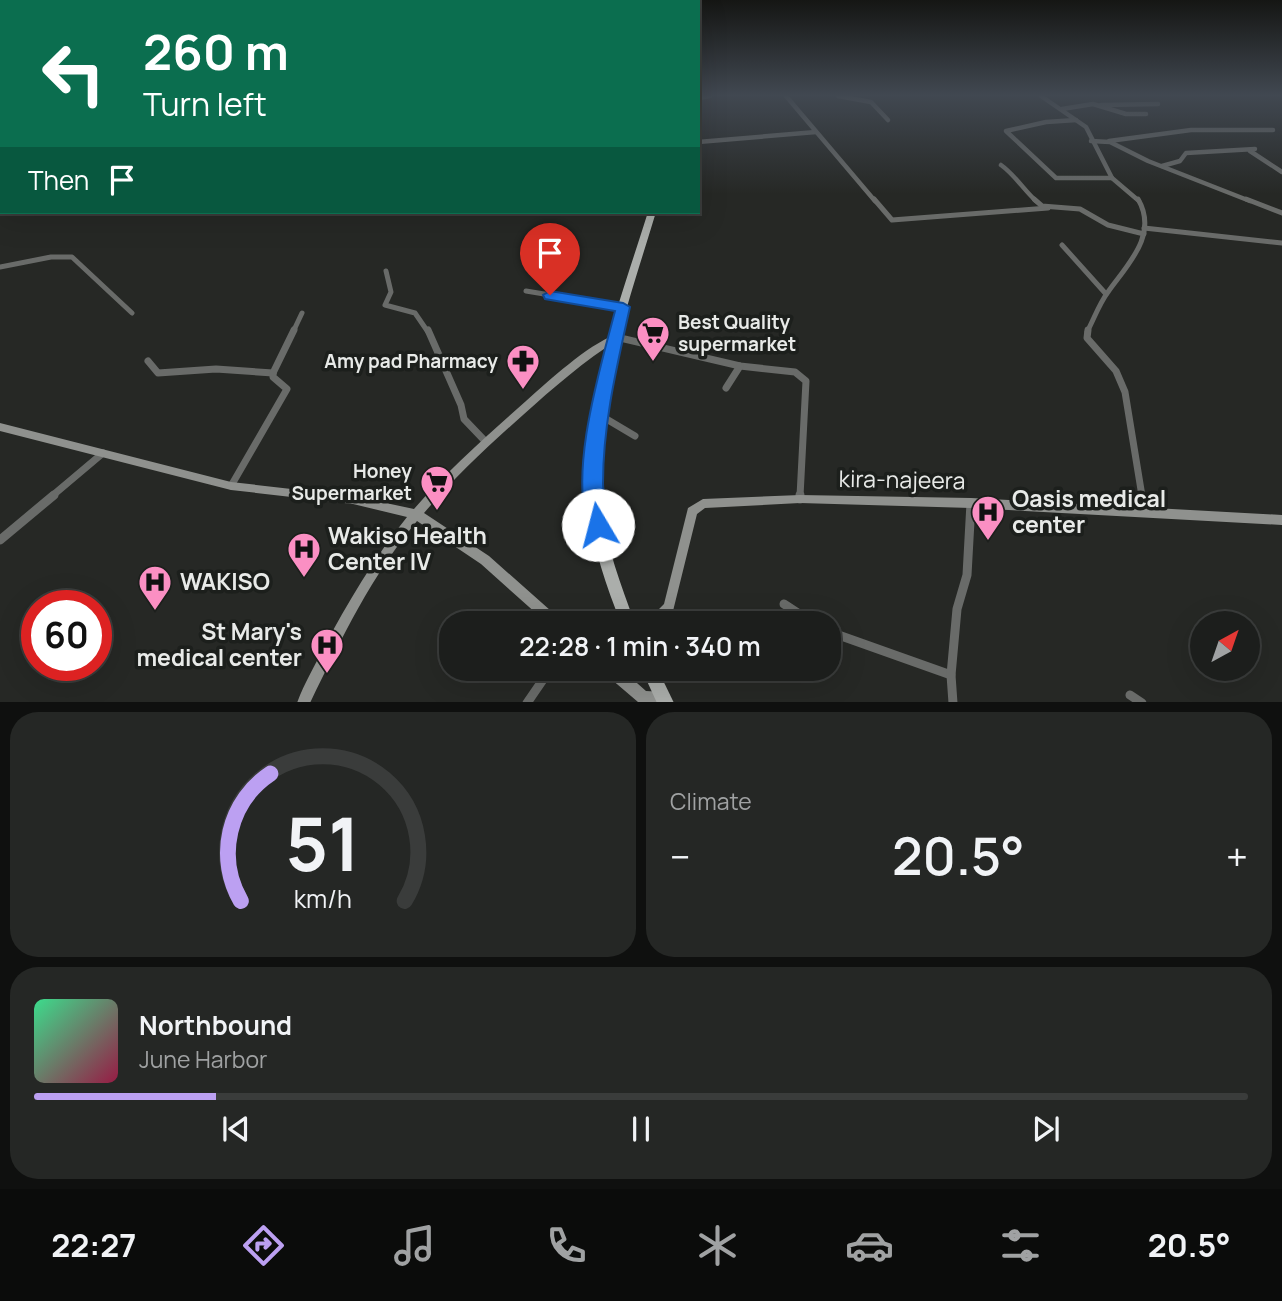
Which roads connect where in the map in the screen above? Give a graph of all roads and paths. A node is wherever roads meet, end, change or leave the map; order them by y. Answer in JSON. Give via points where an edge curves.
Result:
{"nodes":[{"id":1,"x":813,"y":129,"type":"edge"},
{"id":2,"x":1016,"y":129,"type":"edge"},
{"id":3,"x":1087,"y":129,"type":"edge"},
{"id":4,"x":1273,"y":130,"type":"dead end"},
{"id":5,"x":816,"y":132,"type":"junction"},
{"id":6,"x":1091,"y":141,"type":"junction"},
{"id":7,"x":1107,"y":141,"type":"junction"},
{"id":8,"x":700,"y":142,"type":"edge"},
{"id":9,"x":1255,"y":149,"type":"dead end"},
{"id":10,"x":1248,"y":150,"type":"junction"},
{"id":11,"x":1000,"y":165,"type":"dead end"},
{"id":12,"x":1160,"y":166,"type":"junction"},
{"id":13,"x":1282,"y":172,"type":"edge"},
{"id":14,"x":1112,"y":178,"type":"junction"},
{"id":15,"x":1048,"y":208,"type":"junction"},
{"id":16,"x":1282,"y":213,"type":"edge"},
{"id":17,"x":651,"y":214,"type":"edge"},
{"id":18,"x":1144,"y":231,"type":"junction"},
{"id":19,"x":1282,"y":243,"type":"edge"},
{"id":20,"x":1062,"y":245,"type":"dead end"},
{"id":21,"x":0,"y":267,"type":"edge"},
{"id":22,"x":386,"y":271,"type":"dead end"},
{"id":23,"x":526,"y":291,"type":"dead end"},
{"id":24,"x":1106,"y":294,"type":"junction"},
{"id":25,"x":623,"y":307,"type":"junction"},
{"id":26,"x":132,"y":313,"type":"dead end"},
{"id":27,"x":302,"y":313,"type":"dead end"},
{"id":28,"x":616,"y":337,"type":"junction"},
{"id":29,"x":148,"y":361,"type":"dead end"},
{"id":30,"x":740,"y":366,"type":"junction"},
{"id":31,"x":273,"y":373,"type":"junction"},
{"id":32,"x":726,"y":388,"type":"dead end"},
{"id":33,"x":598,"y":414,"type":"junction"},
{"id":34,"x":0,"y":427,"type":"edge"},
{"id":35,"x":635,"y":436,"type":"dead end"},
{"id":36,"x":485,"y":441,"type":"junction"},
{"id":37,"x":103,"y":453,"type":"junction"},
{"id":38,"x":231,"y":486,"type":"junction"},
{"id":39,"x":800,"y":499,"type":"junction"},
{"id":40,"x":971,"y":503,"type":"junction"},
{"id":41,"x":1146,"y":512,"type":"junction"},
{"id":42,"x":416,"y":514,"type":"junction"},
{"id":43,"x":1282,"y":520,"type":"edge"},
{"id":44,"x":0,"y":540,"type":"edge"},
{"id":45,"x":784,"y":604,"type":"dead end"},
{"id":46,"x":542,"y":611,"type":"edge"},
{"id":47,"x":623,"y":611,"type":"edge"},
{"id":48,"x":665,"y":611,"type":"edge"},
{"id":49,"x":795,"y":611,"type":"edge"},
{"id":50,"x":841,"y":636,"type":"edge"},
{"id":51,"x":951,"y":675,"type":"junction"},
{"id":52,"x":542,"y":681,"type":"edge"},
{"id":53,"x":624,"y":681,"type":"edge"},
{"id":54,"x":655,"y":681,"type":"edge"},
{"id":55,"x":1130,"y":695,"type":"dead end"},
{"id":56,"x":665,"y":701,"type":"edge"},
{"id":57,"x":303,"y":702,"type":"edge"},
{"id":58,"x":527,"y":702,"type":"edge"},
{"id":59,"x":953,"y":702,"type":"edge"},
{"id":60,"x":1142,"y":702,"type":"edge"}],
"edges":[{"from":1,"to":5,"type":"street"},
{"from":2,"to":14,"type":"street","via":[[1006,131],[1056,178]]},
{"from":3,"to":6,"type":"street"},
{"from":4,"to":7,"type":"street","via":[[1191,130]]},
{"from":5,"to":8,"type":"street"},
{"from":5,"to":15,"type":"street","via":[[892,220]]},
{"from":6,"to":7,"type":"street"},
{"from":6,"to":14,"type":"street"},
{"from":7,"to":12,"type":"street"},
{"from":9,"to":10,"type":"street"},
{"from":10,"to":12,"type":"street","via":[[1186,153],[1177,163]]},
{"from":10,"to":13,"type":"street"},
{"from":11,"to":15,"type":"street"},
{"from":12,"to":16,"type":"street"},
{"from":14,"to":18,"type":"street","via":[[1139,199]]},
{"from":15,"to":18,"type":"street","via":[[1080,209],[1108,225]]},
{"from":17,"to":25,"type":"main road"},
{"from":18,"to":19,"type":"street"},
{"from":18,"to":24,"type":"street","via":[[1138,254]]},
{"from":20,"to":24,"type":"street"},
{"from":21,"to":26,"type":"street","via":[[72,257]]},
{"from":22,"to":36,"type":"street","via":[[391,292],[385,305],[415,313],[425,324],[464,419]]},
{"from":23,"to":25,"type":"street"},
{"from":24,"to":41,"type":"street","via":[[1087,338],[1116,371],[1125,392]]},
{"from":25,"to":28,"type":"main road"},
{"from":27,"to":31,"type":"street"},
{"from":28,"to":30,"type":"street"},
{"from":28,"to":33,"type":"main road"},
{"from":28,"to":36,"type":"street","via":[[574,364]]},
{"from":29,"to":31,"type":"street","via":[[158,373],[216,369]]},
{"from":30,"to":32,"type":"street"},
{"from":30,"to":39,"type":"street","via":[[795,372],[806,382]]},
{"from":31,"to":38,"type":"street","via":[[288,389]]},
{"from":33,"to":35,"type":"street"},
{"from":33,"to":47,"type":"main road","via":[[593,486],[598,525]]},
{"from":34,"to":37,"type":"street"},
{"from":36,"to":42,"type":"street"},
{"from":37,"to":38,"type":"street"},
{"from":37,"to":44,"type":"street"},
{"from":38,"to":42,"type":"street","via":[[354,500]]},
{"from":39,"to":40,"type":"street","name":"kira-najeera"},
{"from":39,"to":48,"type":"street","name":"kira-najeera","via":[[726,501],[703,504],[692,511]]},
{"from":40,"to":41,"type":"street","name":"kira-najeera"},
{"from":40,"to":51,"type":"street","via":[[967,575],[957,609]]},
{"from":41,"to":43,"type":"street","name":"kira-najeera"},
{"from":42,"to":46,"type":"street","via":[[485,560]]},
{"from":42,"to":57,"type":"street","via":[[380,561]]},
{"from":45,"to":49,"type":"street"},
{"from":50,"to":51,"type":"street"},
{"from":51,"to":59,"type":"street"},
{"from":52,"to":58,"type":"street"},
{"from":53,"to":56,"type":"street","via":[[643,697]]},
{"from":54,"to":56,"type":"main road"},
{"from":55,"to":60,"type":"street"}]}
